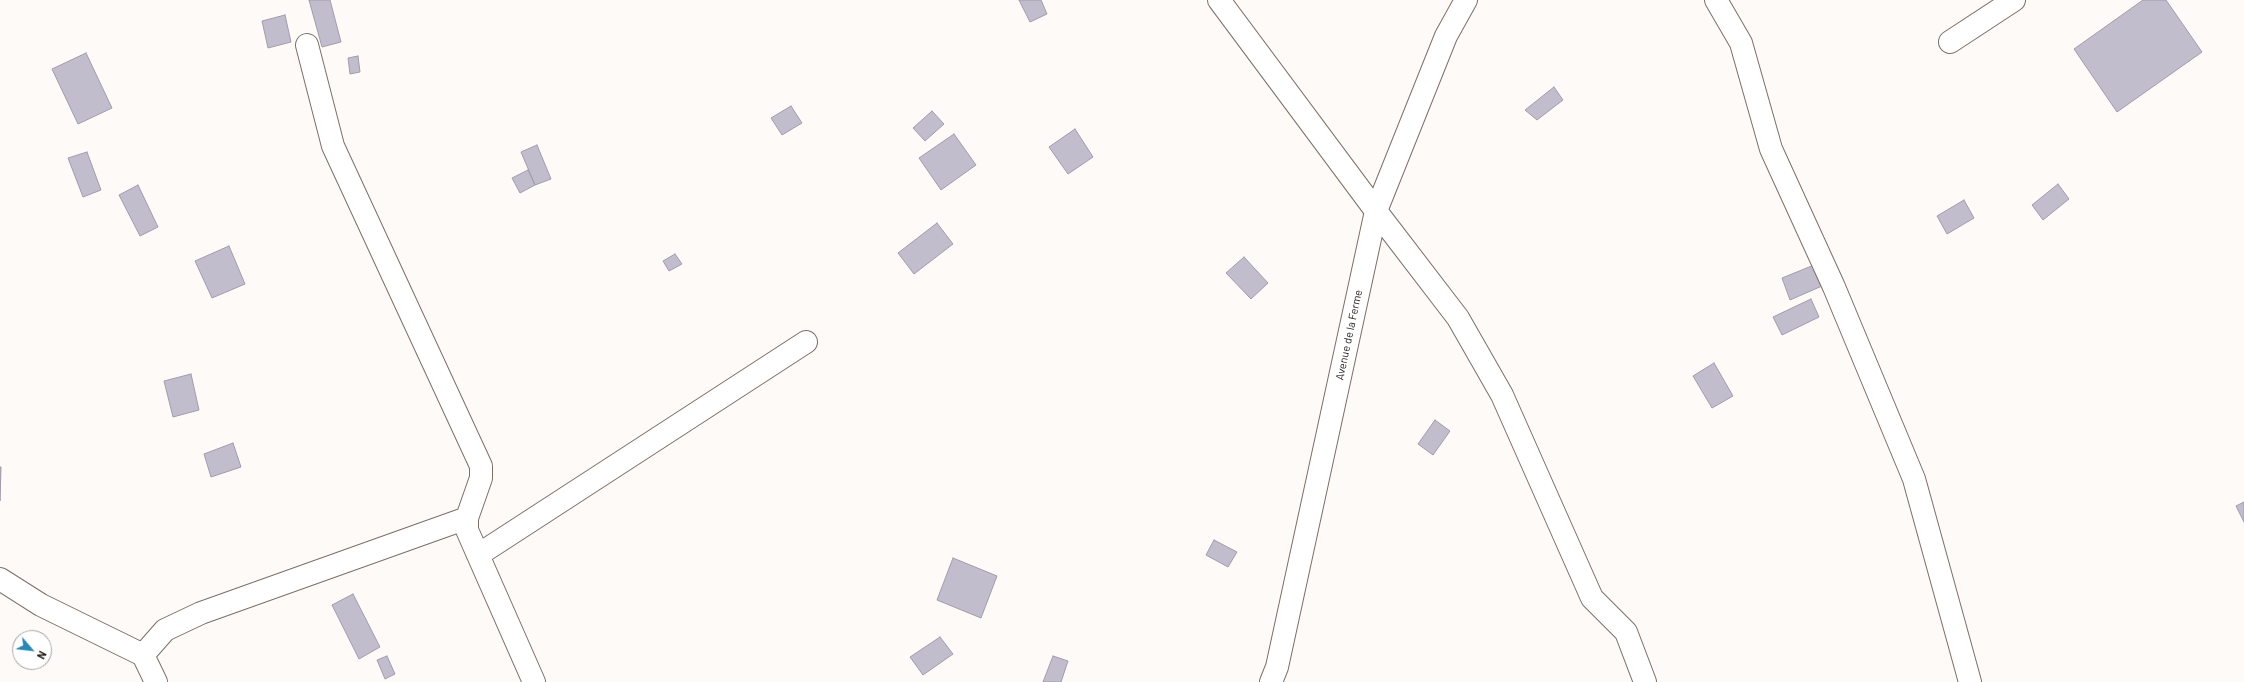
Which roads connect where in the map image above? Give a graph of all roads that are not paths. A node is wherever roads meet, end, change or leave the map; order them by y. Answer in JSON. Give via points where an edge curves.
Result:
{"nodes":[{"id":1,"x":1219,"y":0,"type":"edge"},
{"id":2,"x":1466,"y":0,"type":"edge"},
{"id":3,"x":1716,"y":0,"type":"edge"},
{"id":4,"x":2014,"y":0,"type":"edge"},
{"id":5,"x":1950,"y":42,"type":"dead end"},
{"id":6,"x":307,"y":45,"type":"dead end"},
{"id":7,"x":1376,"y":211,"type":"junction"},
{"id":8,"x":806,"y":342,"type":"dead end"},
{"id":9,"x":467,"y":518,"type":"junction"},
{"id":10,"x":478,"y":555,"type":"junction"},
{"id":11,"x":0,"y":579,"type":"edge"},
{"id":12,"x":143,"y":655,"type":"junction"},
{"id":13,"x":156,"y":682,"type":"edge"},
{"id":14,"x":534,"y":682,"type":"edge"},
{"id":15,"x":1272,"y":682,"type":"edge"},
{"id":16,"x":1645,"y":682,"type":"edge"},
{"id":17,"x":1970,"y":682,"type":"edge"}],
"edges":[{"from":1,"to":7,"type":"street"},
{"from":2,"to":7,"type":"street","name":"Avenue de la Ferme","via":[[1446,36]]},
{"from":3,"to":17,"type":"street","via":[[1742,43],[1771,149],[1834,287],[1914,479]]},
{"from":4,"to":5,"type":"street"},
{"from":6,"to":9,"type":"street","via":[[333,146],[481,466],[480,478]]},
{"from":7,"to":15,"type":"street","name":"Avenue de la Ferme"},
{"from":7,"to":16,"type":"street","via":[[1462,324],[1502,395],[1592,598],[1626,632]]},
{"from":8,"to":10,"type":"street"},
{"from":9,"to":10,"type":"street","via":[[467,530]]},
{"from":9,"to":12,"type":"street","via":[[201,612],[165,630]]},
{"from":10,"to":14,"type":"street"},
{"from":11,"to":12,"type":"street","via":[[41,605]]},
{"from":12,"to":13,"type":"street"}]}
